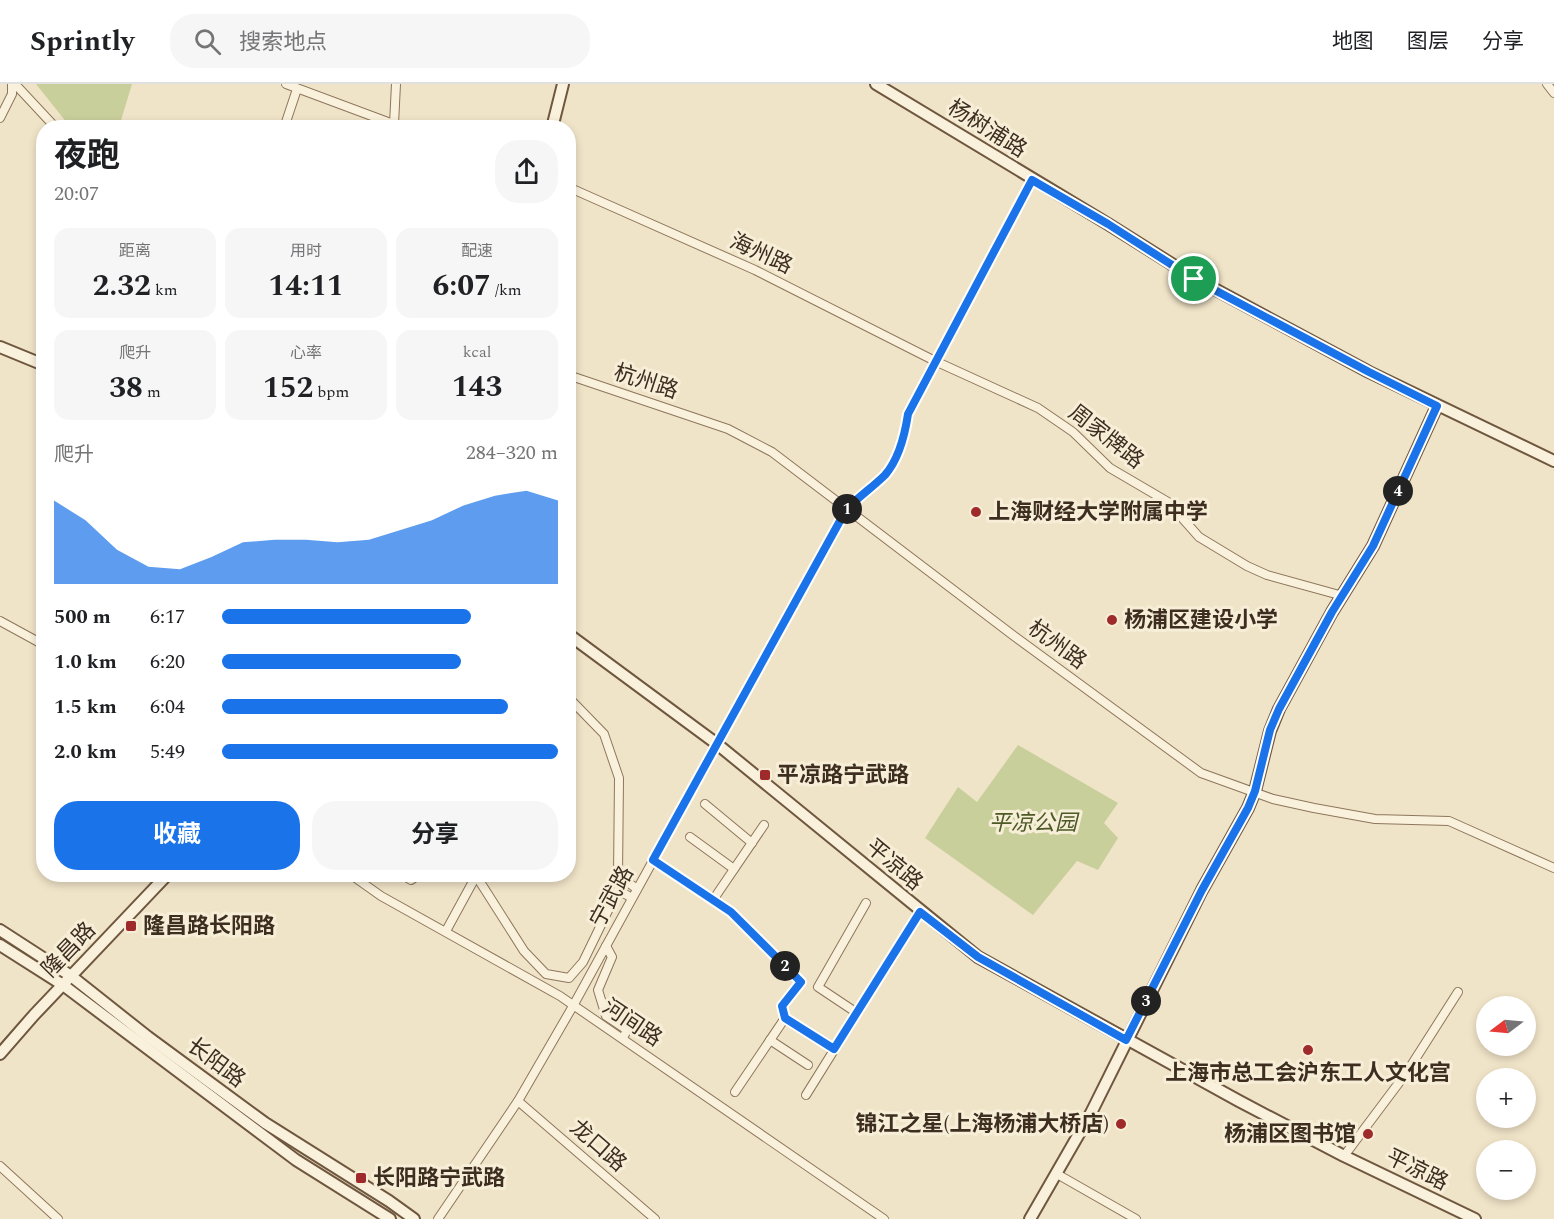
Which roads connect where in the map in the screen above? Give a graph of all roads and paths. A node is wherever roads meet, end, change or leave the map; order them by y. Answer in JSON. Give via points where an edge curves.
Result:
{"nodes":[{"id":1,"x":14,"y":84,"type":"edge"},
{"id":2,"x":286,"y":84,"type":"edge"},
{"id":3,"x":396,"y":84,"type":"edge"},
{"id":4,"x":563,"y":84,"type":"edge"},
{"id":5,"x":876,"y":84,"type":"edge"},
{"id":6,"x":1547,"y":84,"type":"edge"},
{"id":7,"x":297,"y":89,"type":"junction"},
{"id":8,"x":1554,"y":93,"type":"edge"},
{"id":9,"x":0,"y":118,"type":"edge"},
{"id":10,"x":48,"y":120,"type":"edge"},
{"id":11,"x":287,"y":120,"type":"edge"},
{"id":12,"x":383,"y":120,"type":"edge"},
{"id":13,"x":394,"y":120,"type":"edge"},
{"id":14,"x":554,"y":120,"type":"edge"},
{"id":15,"x":1032,"y":180,"type":"junction"},
{"id":16,"x":576,"y":191,"type":"edge"},
{"id":17,"x":0,"y":346,"type":"edge"},
{"id":18,"x":935,"y":361,"type":"junction"},
{"id":19,"x":36,"y":362,"type":"edge"},
{"id":20,"x":576,"y":378,"type":"edge"},
{"id":21,"x":1437,"y":406,"type":"junction"},
{"id":22,"x":1554,"y":461,"type":"edge"},
{"id":23,"x":846,"y":510,"type":"junction"},
{"id":24,"x":1343,"y":596,"type":"junction"},
{"id":25,"x":0,"y":621,"type":"edge"},
{"id":26,"x":576,"y":640,"type":"edge"},
{"id":27,"x":36,"y":641,"type":"edge"},
{"id":28,"x":576,"y":705,"type":"edge"},
{"id":29,"x":717,"y":744,"type":"junction"},
{"id":30,"x":1255,"y":791,"type":"junction"},
{"id":31,"x":705,"y":804,"type":"dead end"},
{"id":32,"x":764,"y":825,"type":"dead end"},
{"id":33,"x":690,"y":837,"type":"dead end"},
{"id":34,"x":752,"y":843,"type":"junction"},
{"id":35,"x":653,"y":860,"type":"junction"},
{"id":36,"x":1554,"y":868,"type":"edge"},
{"id":37,"x":734,"y":869,"type":"junction"},
{"id":38,"x":160,"y":882,"type":"edge"},
{"id":39,"x":361,"y":882,"type":"edge"},
{"id":40,"x":472,"y":882,"type":"edge"},
{"id":41,"x":480,"y":882,"type":"edge"},
{"id":42,"x":637,"y":889,"type":"junction"},
{"id":43,"x":632,"y":898,"type":"junction"},
{"id":44,"x":713,"y":900,"type":"junction"},
{"id":45,"x":866,"y":903,"type":"dead end"},
{"id":46,"x":920,"y":912,"type":"junction"},
{"id":47,"x":0,"y":930,"type":"edge"},
{"id":48,"x":446,"y":931,"type":"junction"},
{"id":49,"x":0,"y":945,"type":"edge"},
{"id":50,"x":606,"y":945,"type":"junction"},
{"id":51,"x":71,"y":976,"type":"junction"},
{"id":52,"x":63,"y":985,"type":"junction"},
{"id":53,"x":1458,"y":992,"type":"dead end"},
{"id":54,"x":573,"y":1006,"type":"junction"},
{"id":55,"x":857,"y":1013,"type":"junction"},
{"id":56,"x":785,"y":1018,"type":"junction"},
{"id":57,"x":624,"y":1038,"type":"junction"},
{"id":58,"x":770,"y":1040,"type":"junction"},
{"id":59,"x":1126,"y":1040,"type":"junction"},
{"id":60,"x":834,"y":1049,"type":"junction"},
{"id":61,"x":0,"y":1054,"type":"edge"},
{"id":62,"x":808,"y":1065,"type":"dead end"},
{"id":63,"x":735,"y":1092,"type":"dead end"},
{"id":64,"x":806,"y":1095,"type":"dead end"},
{"id":65,"x":518,"y":1101,"type":"junction"},
{"id":66,"x":1344,"y":1156,"type":"junction"},
{"id":67,"x":0,"y":1166,"type":"edge"},
{"id":68,"x":1057,"y":1173,"type":"junction"},
{"id":69,"x":58,"y":1219,"type":"edge"},
{"id":70,"x":390,"y":1219,"type":"edge"},
{"id":71,"x":414,"y":1219,"type":"edge"},
{"id":72,"x":438,"y":1219,"type":"edge"},
{"id":73,"x":655,"y":1219,"type":"edge"},
{"id":74,"x":884,"y":1219,"type":"edge"},
{"id":75,"x":1030,"y":1219,"type":"edge"},
{"id":76,"x":1136,"y":1219,"type":"edge"},
{"id":77,"x":1475,"y":1219,"type":"edge"}],
"edges":[{"from":1,"to":9,"type":"street"},
{"from":1,"to":10,"type":"street"},
{"from":2,"to":7,"type":"street"},
{"from":3,"to":13,"type":"street"},
{"from":4,"to":14,"type":"main road"},
{"from":5,"to":15,"type":"main road","name":"杨树浦路"},
{"from":6,"to":8,"type":"street"},
{"from":7,"to":11,"type":"street"},
{"from":7,"to":12,"type":"street"},
{"from":15,"to":18,"type":"street","name":"宁武路"},
{"from":15,"to":21,"type":"main road","name":"杨树浦路","via":[[1194,279]]},
{"from":16,"to":18,"type":"street","name":"海州路","via":[[790,287]]},
{"from":17,"to":19,"type":"main road"},
{"from":18,"to":23,"type":"street","name":"宁武路","via":[[908,414],[892,464]]},
{"from":18,"to":24,"type":"street","name":"周家牌路","via":[[1038,408],[1073,432],[1110,468],[1167,502],[1199,537],[1247,566],[1288,582]]},
{"from":20,"to":23,"type":"street","name":"杭州路","via":[[737,433],[782,459]]},
{"from":21,"to":22,"type":"main road","name":"杨树浦路"},
{"from":21,"to":24,"type":"main road","via":[[1373,546]]},
{"from":23,"to":29,"type":"street","name":"宁武路"},
{"from":23,"to":30,"type":"street","name":"杭州路","via":[[1201,773]]},
{"from":24,"to":30,"type":"main road","via":[[1279,709],[1265,746]]},
{"from":25,"to":27,"type":"street"},
{"from":26,"to":29,"type":"main road","name":"平凉路"},
{"from":28,"to":42,"type":"street","via":[[604,734],[620,778],[618,875]]},
{"from":29,"to":35,"type":"street","name":"宁武路"},
{"from":29,"to":46,"type":"main road","name":"平凉路"},
{"from":30,"to":36,"type":"street","name":"杭州路","via":[[1273,799],[1375,819],[1449,820]]},
{"from":30,"to":59,"type":"main road"},
{"from":31,"to":34,"type":"street"},
{"from":32,"to":34,"type":"street"},
{"from":33,"to":37,"type":"street"},
{"from":34,"to":37,"type":"street"},
{"from":35,"to":42,"type":"street","name":"宁武路"},
{"from":35,"to":44,"type":"street"},
{"from":37,"to":44,"type":"street"},
{"from":38,"to":51,"type":"main road","name":"隆昌路"},
{"from":39,"to":48,"type":"street","name":"河间路"},
{"from":40,"to":48,"type":"street"},
{"from":41,"to":43,"type":"street","via":[[524,951],[546,974],[568,978],[583,962],[618,890]]},
{"from":42,"to":43,"type":"street","name":"宁武路"},
{"from":43,"to":50,"type":"street","name":"宁武路"},
{"from":44,"to":56,"type":"street","via":[[731,912],[801,982],[782,1006]]},
{"from":45,"to":55,"type":"street","via":[[818,987]]},
{"from":46,"to":55,"type":"street"},
{"from":46,"to":59,"type":"main road","name":"平凉路","via":[[978,957]]},
{"from":47,"to":51,"type":"main road","name":"长阳路"},
{"from":48,"to":54,"type":"street","name":"河间路"},
{"from":49,"to":52,"type":"main road","name":"长阳路"},
{"from":50,"to":54,"type":"street","name":"宁武路"},
{"from":50,"to":57,"type":"street","via":[[612,957],[598,990],[606,1016],[627,1030]]},
{"from":51,"to":52,"type":"main road","name":"隆昌路"},
{"from":51,"to":71,"type":"main road","name":"长阳路","via":[[265,1124]]},
{"from":52,"to":61,"type":"main road","name":"隆昌路"},
{"from":52,"to":70,"type":"main road","name":"长阳路","via":[[296,1160]]},
{"from":53,"to":66,"type":"street","via":[[1407,1072]]},
{"from":54,"to":57,"type":"street","name":"河间路"},
{"from":54,"to":65,"type":"street","name":"宁武路"},
{"from":55,"to":60,"type":"street"},
{"from":56,"to":58,"type":"street"},
{"from":56,"to":60,"type":"street"},
{"from":57,"to":74,"type":"street","name":"河间路"},
{"from":58,"to":62,"type":"street"},
{"from":58,"to":63,"type":"street"},
{"from":59,"to":66,"type":"main road","name":"平凉路"},
{"from":59,"to":68,"type":"main road"},
{"from":60,"to":64,"type":"street"},
{"from":65,"to":72,"type":"street","name":"宁武路"},
{"from":65,"to":73,"type":"street","name":"龙口路"},
{"from":66,"to":77,"type":"main road","name":"平凉路"},
{"from":67,"to":69,"type":"street"},
{"from":68,"to":75,"type":"main road"},
{"from":68,"to":76,"type":"street"}]}
